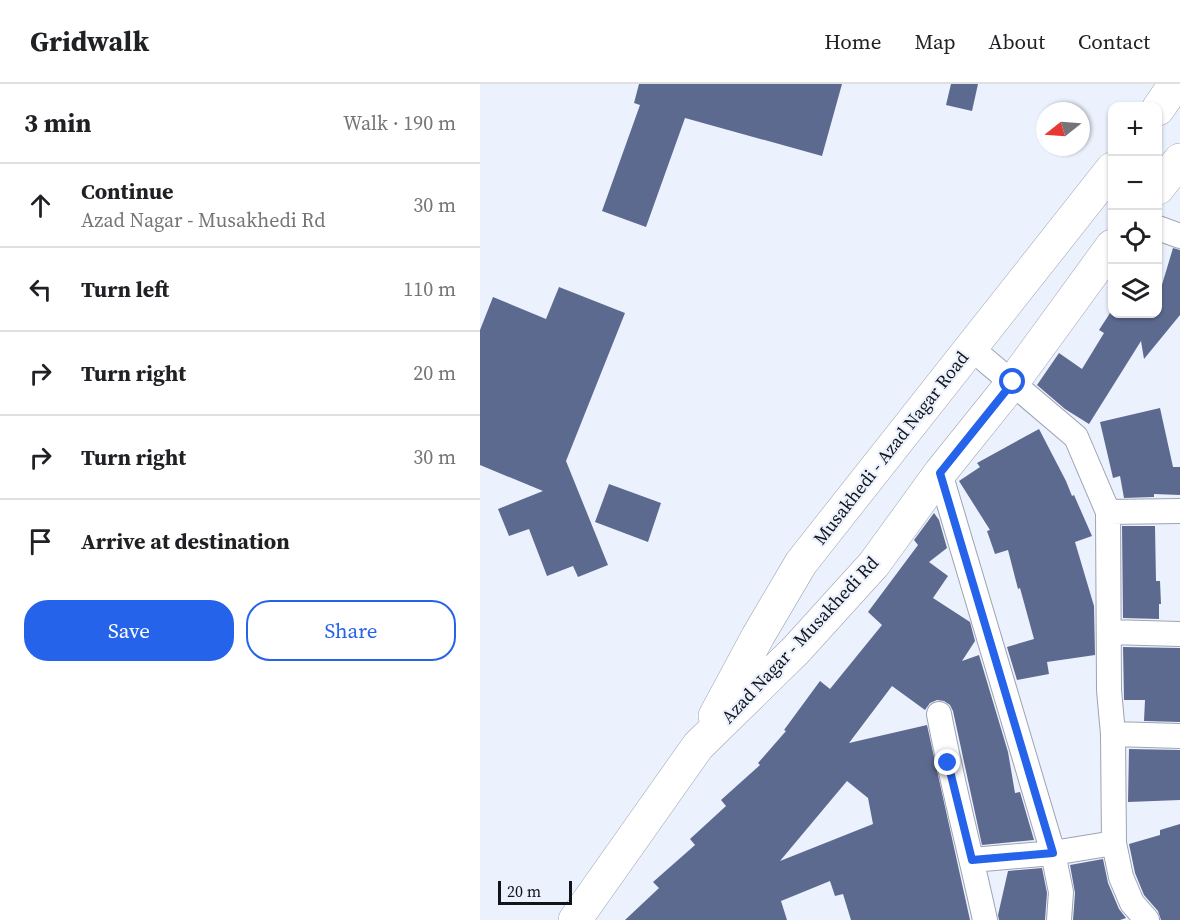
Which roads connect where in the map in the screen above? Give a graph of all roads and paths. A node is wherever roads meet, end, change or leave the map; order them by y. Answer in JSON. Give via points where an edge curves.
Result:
{"nodes":[{"id":1,"x":1175,"y":84,"type":"edge"},
{"id":2,"x":1162,"y":103,"type":"edge"},
{"id":3,"x":1180,"y":160,"type":"edge"},
{"id":4,"x":1108,"y":175,"type":"edge"},
{"id":5,"x":1162,"y":183,"type":"edge"},
{"id":6,"x":1162,"y":229,"type":"edge"},
{"id":7,"x":1180,"y":236,"type":"edge"},
{"id":8,"x":1108,"y":253,"type":"edge"},
{"id":9,"x":971,"y":348,"type":"junction"},
{"id":10,"x":1013,"y":382,"type":"junction"},
{"id":11,"x":940,"y":473,"type":"junction"},
{"id":12,"x":1180,"y":511,"type":"edge"},
{"id":13,"x":1108,"y":512,"type":"junction"},
{"id":14,"x":1109,"y":632,"type":"junction"},
{"id":15,"x":1180,"y":634,"type":"edge"},
{"id":16,"x":939,"y":714,"type":"dead end"},
{"id":17,"x":1113,"y":734,"type":"junction"},
{"id":18,"x":1180,"y":736,"type":"edge"},
{"id":19,"x":698,"y":746,"type":"junction"},
{"id":20,"x":1114,"y":843,"type":"junction"},
{"id":21,"x":1053,"y":853,"type":"junction"},
{"id":22,"x":972,"y":860,"type":"junction"},
{"id":23,"x":575,"y":920,"type":"edge"},
{"id":24,"x":985,"y":920,"type":"edge"},
{"id":25,"x":1059,"y":920,"type":"edge"},
{"id":26,"x":1147,"y":920,"type":"edge"}],
"edges":[{"from":1,"to":2,"type":"main road"},
{"from":3,"to":5,"type":"main road"},
{"from":4,"to":9,"type":"main road","name":"Musakhedi - Azad Nagar Road"},
{"from":6,"to":7,"type":"street"},
{"from":8,"to":10,"type":"main road","name":"Azad Nagar - Musakhedi Rd"},
{"from":9,"to":10,"type":"street"},
{"from":9,"to":19,"type":"main road","name":"Musakhedi - Azad Nagar Road","via":[[801,563]]},
{"from":10,"to":11,"type":"main road","name":"Azad Nagar - Musakhedi Rd"},
{"from":10,"to":13,"type":"street","via":[[1076,437]]},
{"from":11,"to":19,"type":"main road","name":"Azad Nagar - Musakhedi Rd","via":[[874,564],[796,650]]},
{"from":11,"to":21,"type":"street"},
{"from":12,"to":13,"type":"street"},
{"from":13,"to":14,"type":"street"},
{"from":14,"to":15,"type":"street"},
{"from":14,"to":17,"type":"street"},
{"from":16,"to":22,"type":"street"},
{"from":17,"to":18,"type":"street"},
{"from":17,"to":20,"type":"street"},
{"from":19,"to":23,"type":"main road","name":"Azad Nagar - Musakhedi Rd"},
{"from":20,"to":21,"type":"street"},
{"from":20,"to":26,"type":"street","via":[[1120,877],[1132,903]]},
{"from":21,"to":22,"type":"street"},
{"from":21,"to":25,"type":"street","via":[[1061,892]]},
{"from":22,"to":24,"type":"street"}]}
